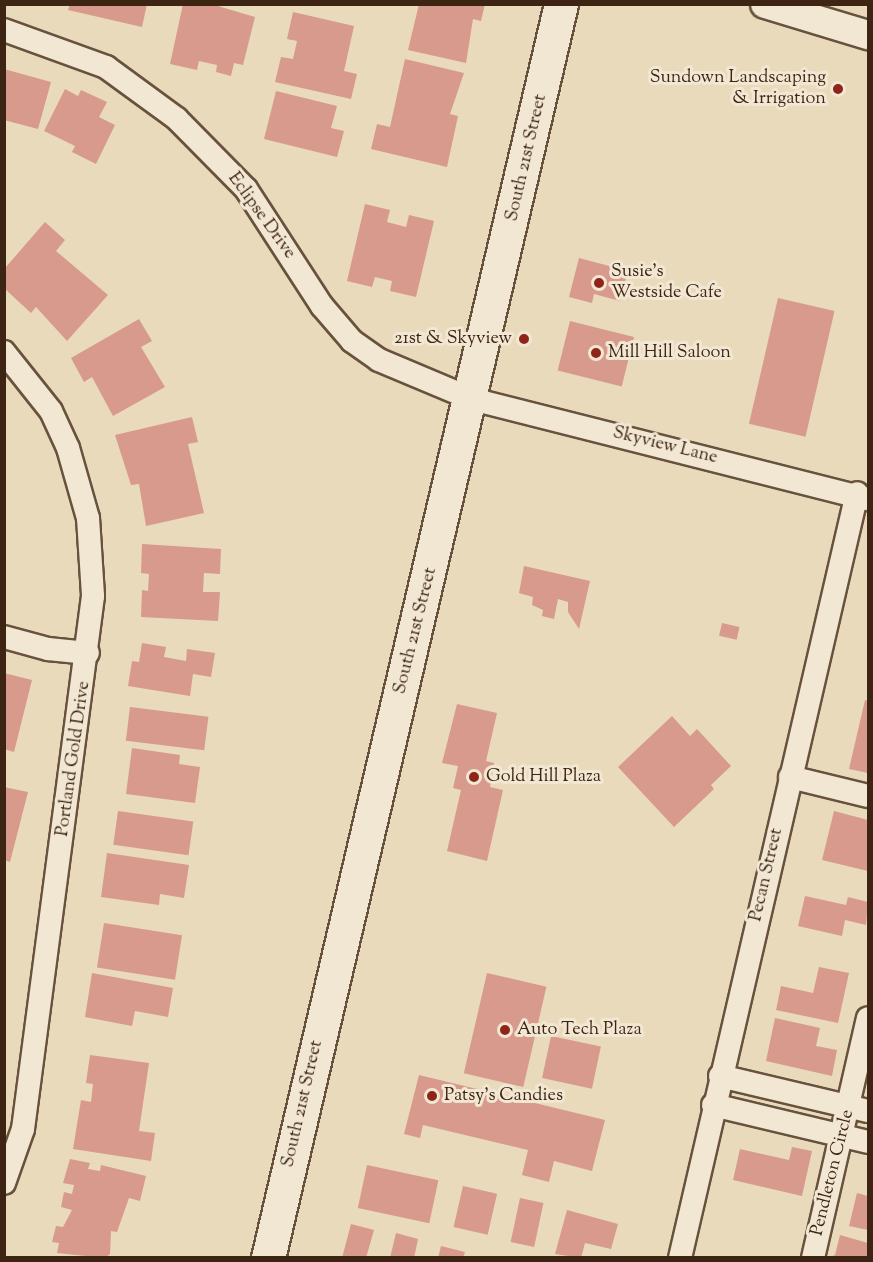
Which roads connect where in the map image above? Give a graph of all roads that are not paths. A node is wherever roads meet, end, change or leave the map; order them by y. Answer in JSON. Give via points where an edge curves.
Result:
{"nodes":[{"id":1,"x":561,"y":4,"type":"edge"},
{"id":2,"x":765,"y":4,"type":"edge"},
{"id":3,"x":4,"y":30,"type":"edge"},
{"id":4,"x":868,"y":35,"type":"edge"},
{"id":5,"x":4,"y":352,"type":"edge"},
{"id":6,"x":472,"y":399,"type":"junction"},
{"id":7,"x":865,"y":494,"type":"edge"},
{"id":8,"x":4,"y":637,"type":"edge"},
{"id":9,"x":88,"y":653,"type":"junction"},
{"id":10,"x":790,"y":777,"type":"junction"},
{"id":11,"x":868,"y":796,"type":"edge"},
{"id":12,"x":868,"y":1018,"type":"edge"},
{"id":13,"x":720,"y":1076,"type":"junction"},
{"id":14,"x":713,"y":1105,"type":"junction"},
{"id":15,"x":859,"y":1109,"type":"edge"},
{"id":16,"x":843,"y":1136,"type":"junction"},
{"id":17,"x":868,"y":1142,"type":"edge"},
{"id":18,"x":4,"y":1183,"type":"edge"},
{"id":19,"x":268,"y":1257,"type":"edge"},
{"id":20,"x":680,"y":1257,"type":"edge"},
{"id":21,"x":813,"y":1257,"type":"edge"}],
"edges":[{"from":1,"to":6,"type":"main road","name":"South 21st Street"},
{"from":2,"to":4,"type":"street"},
{"from":3,"to":6,"type":"street","name":"Eclipse Drive","via":[[106,67],[177,119],[246,189],[322,306],[352,342],[379,360]]},
{"from":5,"to":9,"type":"street","name":"Portland Gold Drive","via":[[51,411],[80,483],[93,557]]},
{"from":6,"to":7,"type":"street","name":"Skyview Lane"},
{"from":6,"to":19,"type":"main road","name":"South 21st Street"},
{"from":7,"to":10,"type":"street","name":"Pecan Street"},
{"from":8,"to":9,"type":"street","via":[[48,649]]},
{"from":9,"to":18,"type":"street","name":"Portland Gold Drive","via":[[23,1129]]},
{"from":10,"to":11,"type":"street"},
{"from":10,"to":13,"type":"street","name":"Pecan Street"},
{"from":12,"to":15,"type":"street","name":"Pendleton Circle"},
{"from":13,"to":14,"type":"street","name":"Pecan Street"},
{"from":13,"to":15,"type":"street"},
{"from":14,"to":16,"type":"street"},
{"from":14,"to":20,"type":"street","name":"Pecan Street"},
{"from":15,"to":16,"type":"street","name":"Pendleton Circle"},
{"from":16,"to":17,"type":"street"},
{"from":16,"to":21,"type":"street","name":"Pendleton Circle"}]}
